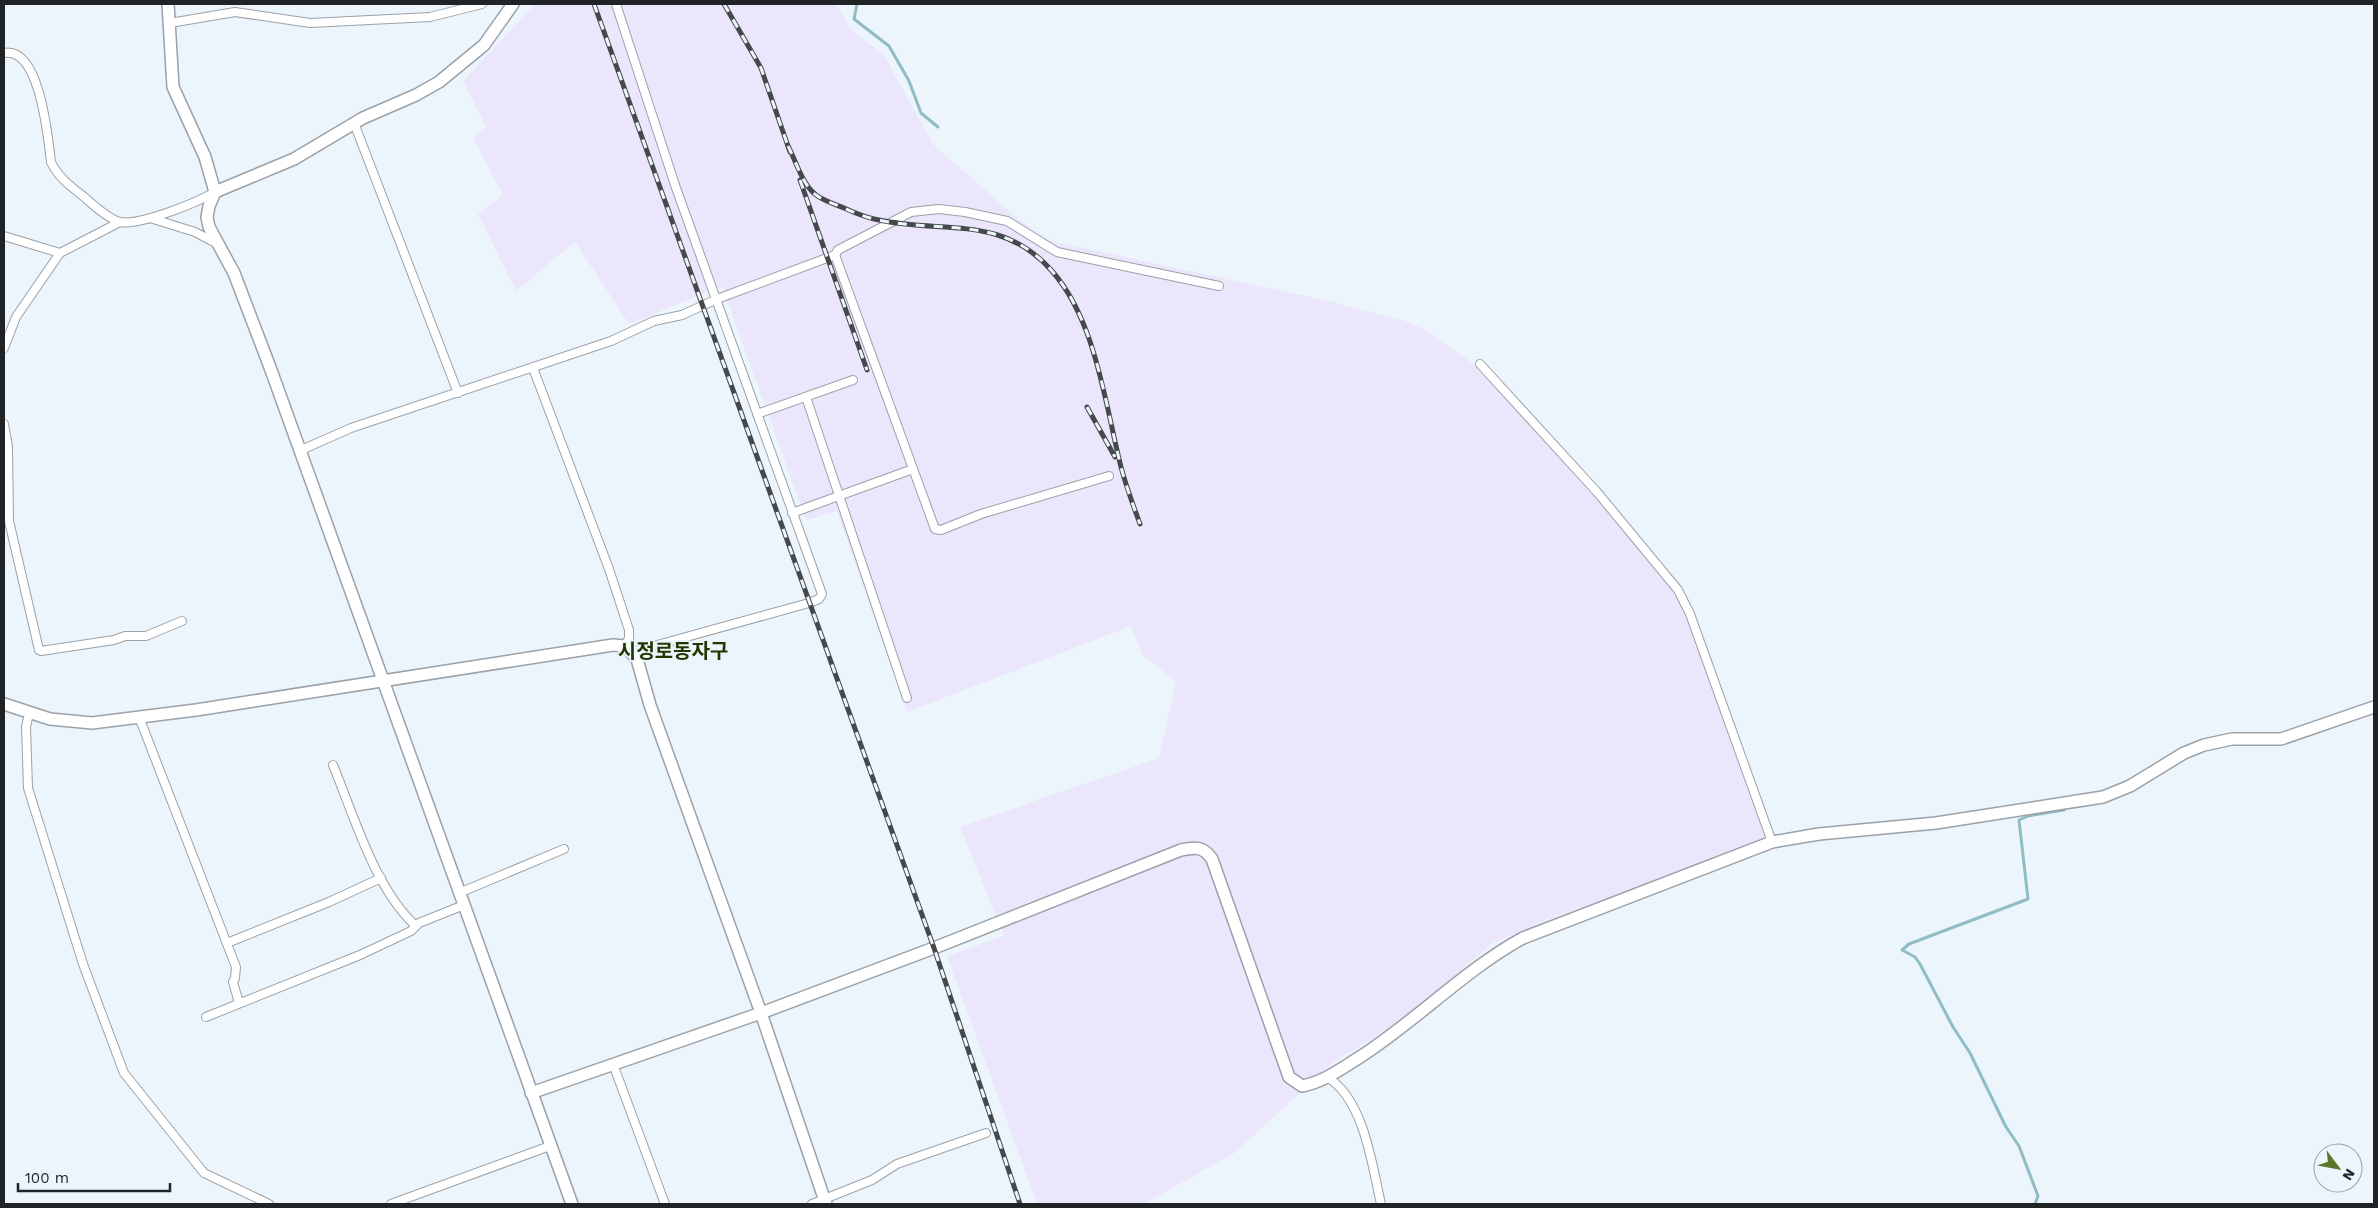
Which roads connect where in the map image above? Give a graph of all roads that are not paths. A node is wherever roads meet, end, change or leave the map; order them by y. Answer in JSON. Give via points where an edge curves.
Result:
{"nodes":[{"id":1,"x":168,"y":4,"type":"edge"},
{"id":2,"x":482,"y":4,"type":"edge"},
{"id":3,"x":513,"y":4,"type":"edge"},
{"id":4,"x":616,"y":4,"type":"edge"},
{"id":5,"x":170,"y":23,"type":"junction"},
{"id":6,"x":4,"y":52,"type":"edge"},
{"id":7,"x":354,"y":123,"type":"junction"},
{"id":8,"x":215,"y":192,"type":"junction"},
{"id":9,"x":148,"y":217,"type":"junction"},
{"id":10,"x":120,"y":222,"type":"junction"},
{"id":11,"x":4,"y":236,"type":"edge"},
{"id":12,"x":223,"y":249,"type":"junction"},
{"id":13,"x":60,"y":253,"type":"junction"},
{"id":14,"x":834,"y":255,"type":"junction"},
{"id":15,"x":1219,"y":286,"type":"dead end"},
{"id":16,"x":718,"y":299,"type":"junction"},
{"id":17,"x":4,"y":348,"type":"edge"},
{"id":18,"x":1480,"y":364,"type":"dead end"},
{"id":19,"x":533,"y":368,"type":"junction"},
{"id":20,"x":853,"y":380,"type":"dead end"},
{"id":21,"x":458,"y":393,"type":"junction"},
{"id":22,"x":806,"y":397,"type":"junction"},
{"id":23,"x":757,"y":414,"type":"junction"},
{"id":24,"x":4,"y":424,"type":"edge"},
{"id":25,"x":299,"y":451,"type":"junction"},
{"id":26,"x":913,"y":469,"type":"junction"},
{"id":27,"x":1108,"y":476,"type":"dead end"},
{"id":28,"x":840,"y":496,"type":"junction"},
{"id":29,"x":792,"y":513,"type":"junction"},
{"id":30,"x":182,"y":622,"type":"dead end"},
{"id":31,"x":629,"y":649,"type":"junction"},
{"id":32,"x":383,"y":680,"type":"junction"},
{"id":33,"x":908,"y":698,"type":"dead end"},
{"id":34,"x":4,"y":704,"type":"edge"},
{"id":35,"x":2374,"y":707,"type":"edge"},
{"id":36,"x":29,"y":713,"type":"junction"},
{"id":37,"x":140,"y":717,"type":"junction"},
{"id":38,"x":333,"y":765,"type":"dead end"},
{"id":39,"x":1772,"y":842,"type":"junction"},
{"id":40,"x":564,"y":849,"type":"dead end"},
{"id":41,"x":381,"y":878,"type":"junction"},
{"id":42,"x":459,"y":893,"type":"junction"},
{"id":43,"x":464,"y":905,"type":"junction"},
{"id":44,"x":416,"y":926,"type":"junction"},
{"id":45,"x":227,"y":943,"type":"junction"},
{"id":46,"x":239,"y":1003,"type":"junction"},
{"id":47,"x":761,"y":1013,"type":"junction"},
{"id":48,"x":206,"y":1016,"type":"dead end"},
{"id":49,"x":613,"y":1064,"type":"junction"},
{"id":50,"x":1326,"y":1077,"type":"junction"},
{"id":51,"x":531,"y":1093,"type":"junction"},
{"id":52,"x":986,"y":1133,"type":"dead end"},
{"id":53,"x":550,"y":1146,"type":"junction"},
{"id":54,"x":825,"y":1202,"type":"edge"},
{"id":55,"x":269,"y":1204,"type":"edge"},
{"id":56,"x":391,"y":1204,"type":"edge"},
{"id":57,"x":572,"y":1204,"type":"edge"},
{"id":58,"x":665,"y":1204,"type":"edge"},
{"id":59,"x":812,"y":1204,"type":"edge"},
{"id":60,"x":1381,"y":1204,"type":"edge"}],
"edges":[{"from":1,"to":5,"type":"street"},
{"from":2,"to":5,"type":"street","via":[[430,17],[310,23],[235,12]]},
{"from":3,"to":7,"type":"street","via":[[484,45],[439,82]]},
{"from":4,"to":16,"type":"street","via":[[672,176]]},
{"from":5,"to":8,"type":"street","via":[[173,86],[205,157]]},
{"from":6,"to":10,"type":"street","via":[[14,52],[22,57],[31,72],[44,110],[54,169]]},
{"from":7,"to":8,"type":"street","via":[[294,159]]},
{"from":7,"to":21,"type":"street"},
{"from":8,"to":9,"type":"street","via":[[201,200]]},
{"from":8,"to":12,"type":"street","via":[[207,217],[209,227]]},
{"from":9,"to":10,"type":"street"},
{"from":9,"to":12,"type":"street","via":[[206,236]]},
{"from":10,"to":13,"type":"street"},
{"from":11,"to":13,"type":"street"},
{"from":12,"to":25,"type":"street"},
{"from":13,"to":17,"type":"street","via":[[16,317]]},
{"from":14,"to":15,"type":"street","via":[[911,212],[939,209],[1007,221],[1057,252]]},
{"from":14,"to":16,"type":"street"},
{"from":14,"to":26,"type":"street"},
{"from":16,"to":19,"type":"street"},
{"from":16,"to":23,"type":"street"},
{"from":18,"to":39,"type":"street","via":[[1597,492],[1678,590],[1690,614]]},
{"from":19,"to":21,"type":"street"},
{"from":19,"to":31,"type":"street","via":[[609,569],[629,630]]},
{"from":20,"to":22,"type":"street"},
{"from":21,"to":25,"type":"street","via":[[351,428]]},
{"from":22,"to":23,"type":"street"},
{"from":22,"to":28,"type":"street"},
{"from":23,"to":29,"type":"street"},
{"from":24,"to":30,"type":"street","via":[[8,447],[10,521],[39,650],[125,636],[146,636]]},
{"from":25,"to":32,"type":"street"},
{"from":26,"to":27,"type":"street","via":[[938,531],[981,514]]},
{"from":26,"to":28,"type":"street"},
{"from":28,"to":29,"type":"street"},
{"from":28,"to":33,"type":"street"},
{"from":29,"to":31,"type":"street","via":[[822,594],[820,600]]},
{"from":31,"to":32,"type":"street","via":[[613,645]]},
{"from":31,"to":47,"type":"street","via":[[637,659],[653,714]]},
{"from":32,"to":37,"type":"street"},
{"from":32,"to":42,"type":"street"},
{"from":34,"to":36,"type":"street"},
{"from":35,"to":39,"type":"street","via":[[2281,739],[2232,739],[2204,745],[2184,753],[2130,786],[2103,796],[1936,823],[1819,834]]},
{"from":36,"to":37,"type":"street","via":[[74,723]]},
{"from":36,"to":55,"type":"street","via":[[26,727],[28,788],[83,964],[124,1073],[204,1174]]},
{"from":37,"to":45,"type":"street"},
{"from":38,"to":41,"type":"street"},
{"from":39,"to":50,"type":"street","via":[[1523,938],[1493,957],[1387,1040]]},
{"from":40,"to":42,"type":"street"},
{"from":41,"to":44,"type":"street","via":[[400,912]]},
{"from":41,"to":45,"type":"street"},
{"from":42,"to":43,"type":"street"},
{"from":43,"to":44,"type":"street"},
{"from":43,"to":51,"type":"street"},
{"from":44,"to":46,"type":"street","via":[[360,955]]},
{"from":45,"to":46,"type":"street","via":[[236,967],[233,982]]},
{"from":46,"to":48,"type":"street"},
{"from":47,"to":49,"type":"street"},
{"from":47,"to":50,"type":"street","via":[[1181,850],[1196,847],[1207,852],[1212,859],[1289,1077],[1302,1086]]},
{"from":47,"to":54,"type":"street"},
{"from":49,"to":51,"type":"street"},
{"from":49,"to":58,"type":"street"},
{"from":50,"to":60,"type":"street","via":[[1346,1092],[1359,1120]]},
{"from":51,"to":53,"type":"street"},
{"from":52,"to":54,"type":"street","via":[[897,1164]]},
{"from":53,"to":56,"type":"street"},
{"from":53,"to":57,"type":"street"},
{"from":54,"to":59,"type":"street"}]}
